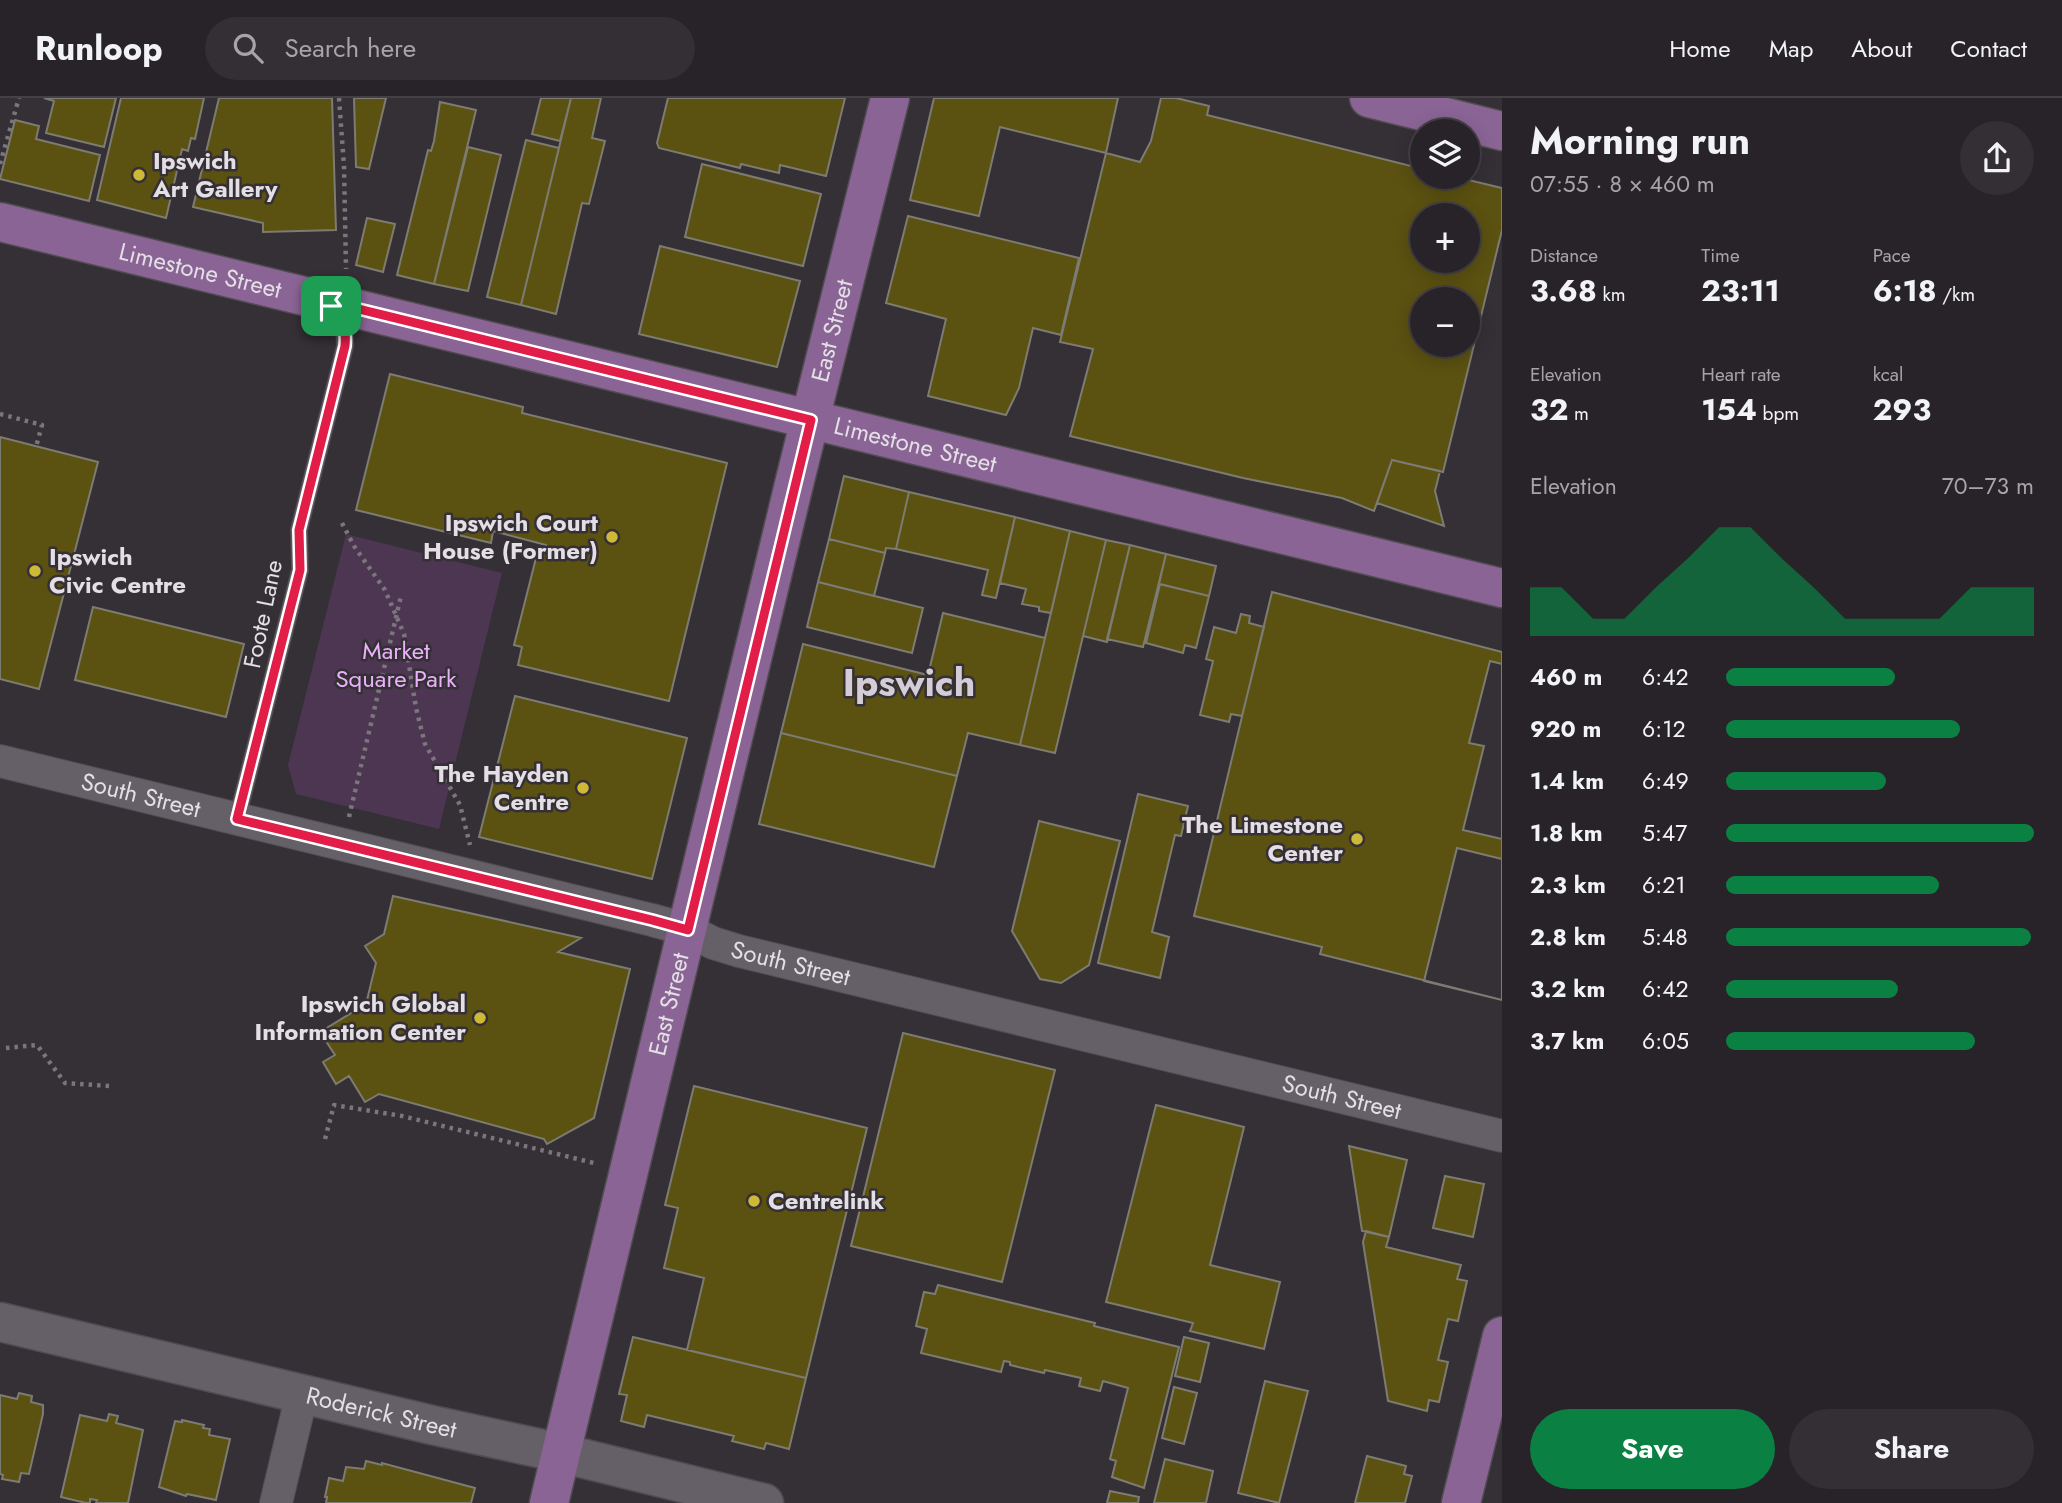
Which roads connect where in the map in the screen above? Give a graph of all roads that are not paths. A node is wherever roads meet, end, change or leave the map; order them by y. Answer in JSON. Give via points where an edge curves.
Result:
{"nodes":[{"id":1,"x":890,"y":98,"type":"edge"},
{"id":2,"x":1369,"y":98,"type":"edge"},
{"id":3,"x":1502,"y":131,"type":"edge"},
{"id":4,"x":0,"y":222,"type":"edge"},
{"id":5,"x":326,"y":301,"type":"junction"},
{"id":6,"x":811,"y":420,"type":"junction"},
{"id":7,"x":1502,"y":588,"type":"edge"},
{"id":8,"x":0,"y":761,"type":"edge"},
{"id":9,"x":237,"y":819,"type":"junction"},
{"id":10,"x":688,"y":930,"type":"junction"},
{"id":11,"x":1502,"y":1136,"type":"edge"},
{"id":12,"x":0,"y":1322,"type":"edge"},
{"id":13,"x":1502,"y":1336,"type":"edge"},
{"id":14,"x":302,"y":1395,"type":"junction"},
{"id":15,"x":561,"y":1453,"type":"junction"},
{"id":16,"x":276,"y":1503,"type":"edge"},
{"id":17,"x":549,"y":1503,"type":"edge"},
{"id":18,"x":764,"y":1503,"type":"edge"},
{"id":19,"x":1461,"y":1503,"type":"edge"}],
"edges":[{"from":1,"to":6,"type":"main road","name":"East Street"},
{"from":2,"to":3,"type":"main road"},
{"from":4,"to":5,"type":"main road","name":"Limestone Street"},
{"from":5,"to":6,"type":"main road","name":"Limestone Street"},
{"from":5,"to":9,"type":"lane","name":"Foote Lane","via":[[342,320],[345,346],[299,530],[300,570]]},
{"from":6,"to":7,"type":"main road","name":"Limestone Street"},
{"from":6,"to":10,"type":"main road","name":"East Street"},
{"from":8,"to":9,"type":"street","name":"South Street"},
{"from":9,"to":10,"type":"street","name":"South Street"},
{"from":10,"to":11,"type":"street","name":"South Street","via":[[739,951]]},
{"from":10,"to":15,"type":"main road","name":"East Street"},
{"from":12,"to":14,"type":"street","name":"Roderick Street"},
{"from":13,"to":19,"type":"main road"},
{"from":14,"to":15,"type":"street","name":"Roderick Street"},
{"from":14,"to":16,"type":"street"},
{"from":15,"to":17,"type":"main road","name":"East Street"},
{"from":15,"to":18,"type":"street","name":"Roderick Street"}]}
